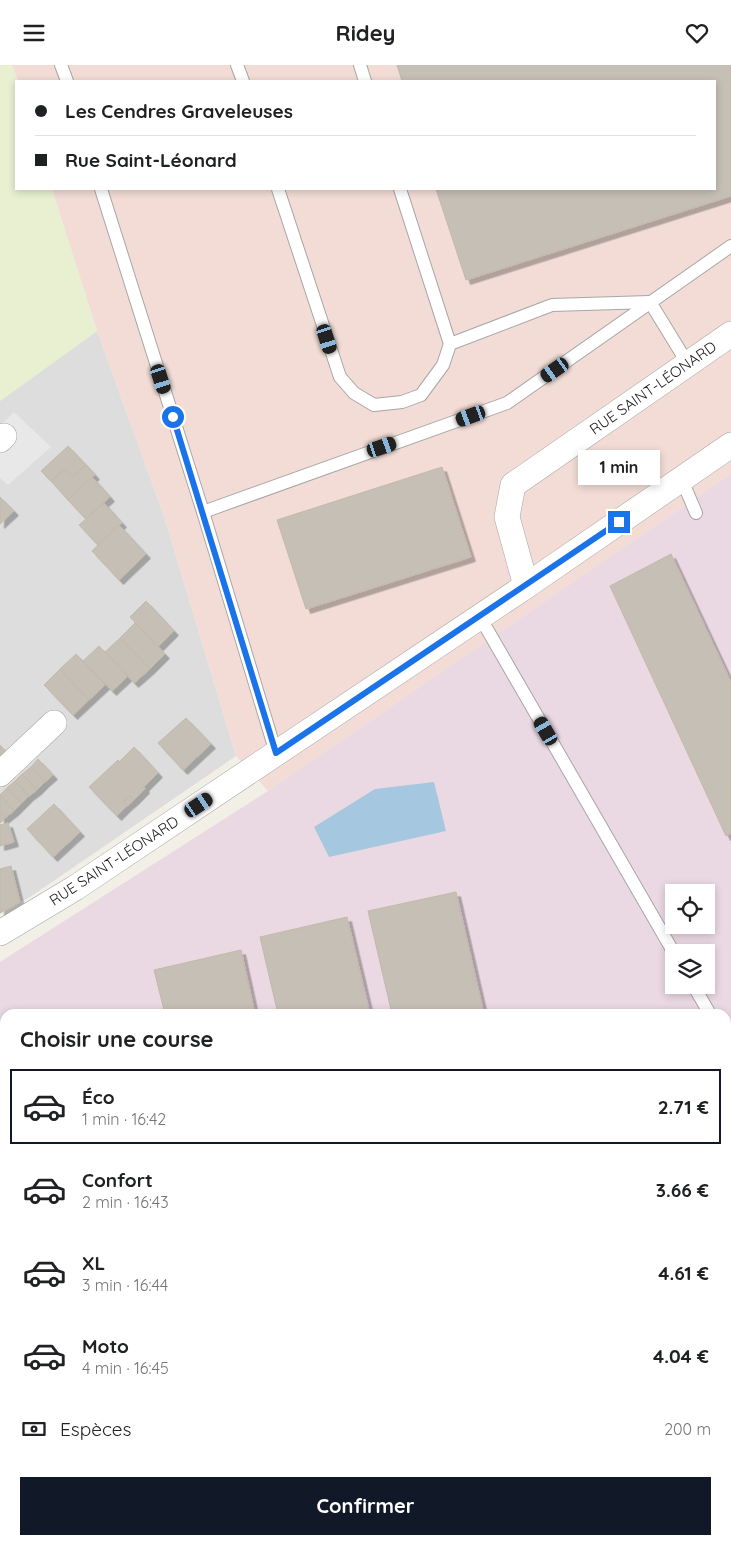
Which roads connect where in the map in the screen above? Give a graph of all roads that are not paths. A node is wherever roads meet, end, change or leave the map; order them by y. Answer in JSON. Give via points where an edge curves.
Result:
{"nodes":[{"id":1,"x":61,"y":65,"type":"edge"},
{"id":2,"x":237,"y":65,"type":"edge"},
{"id":3,"x":360,"y":65,"type":"edge"},
{"id":4,"x":66,"y":80,"type":"edge"},
{"id":5,"x":242,"y":80,"type":"edge"},
{"id":6,"x":365,"y":80,"type":"edge"},
{"id":7,"x":101,"y":190,"type":"edge"},
{"id":8,"x":278,"y":190,"type":"edge"},
{"id":9,"x":400,"y":190,"type":"edge"},
{"id":10,"x":731,"y":246,"type":"edge"},
{"id":11,"x":650,"y":302,"type":"junction"},
{"id":12,"x":731,"y":335,"type":"edge"},
{"id":13,"x":450,"y":344,"type":"junction"},
{"id":14,"x":688,"y":364,"type":"junction"},
{"id":15,"x":731,"y":445,"type":"edge"},
{"id":16,"x":682,"y":479,"type":"junction"},
{"id":17,"x":203,"y":511,"type":"junction"},
{"id":18,"x":696,"y":513,"type":"dead end"},
{"id":19,"x":526,"y":587,"type":"junction"},
{"id":20,"x":480,"y":617,"type":"junction"},
{"id":21,"x":54,"y":723,"type":"dead end"},
{"id":22,"x":276,"y":753,"type":"junction"},
{"id":23,"x":0,"y":774,"type":"edge"},
{"id":24,"x":0,"y":933,"type":"edge"},
{"id":25,"x":669,"y":944,"type":"edge"},
{"id":26,"x":698,"y":994,"type":"edge"},
{"id":27,"x":707,"y":1009,"type":"edge"}],
"edges":[{"from":1,"to":4,"type":"lane"},
{"from":2,"to":5,"type":"lane"},
{"from":3,"to":6,"type":"lane"},
{"from":7,"to":17,"type":"lane"},
{"from":8,"to":13,"type":"lane","via":[[340,377],[354,393],[374,405],[402,402],[421,395],[443,365]]},
{"from":9,"to":13,"type":"lane"},
{"from":10,"to":11,"type":"lane"},
{"from":11,"to":13,"type":"lane","via":[[552,305]]},
{"from":11,"to":14,"type":"lane"},
{"from":11,"to":17,"type":"lane","via":[[507,403]]},
{"from":12,"to":14,"type":"street","name":"RUE SAINT-LÉONARD"},
{"from":14,"to":19,"type":"street","name":"RUE SAINT-LÉONARD","via":[[513,485],[507,517]]},
{"from":15,"to":16,"type":"street","name":"RUE SAINT-LÉONARD"},
{"from":16,"to":18,"type":"lane"},
{"from":16,"to":19,"type":"street","name":"RUE SAINT-LÉONARD"},
{"from":17,"to":22,"type":"lane"},
{"from":19,"to":20,"type":"street","name":"RUE SAINT-LÉONARD"},
{"from":20,"to":22,"type":"street","name":"RUE SAINT-LÉONARD"},
{"from":20,"to":25,"type":"lane"},
{"from":21,"to":23,"type":"street"},
{"from":22,"to":24,"type":"street","name":"RUE SAINT-LÉONARD","via":[[75,888]]},
{"from":26,"to":27,"type":"lane"}]}
